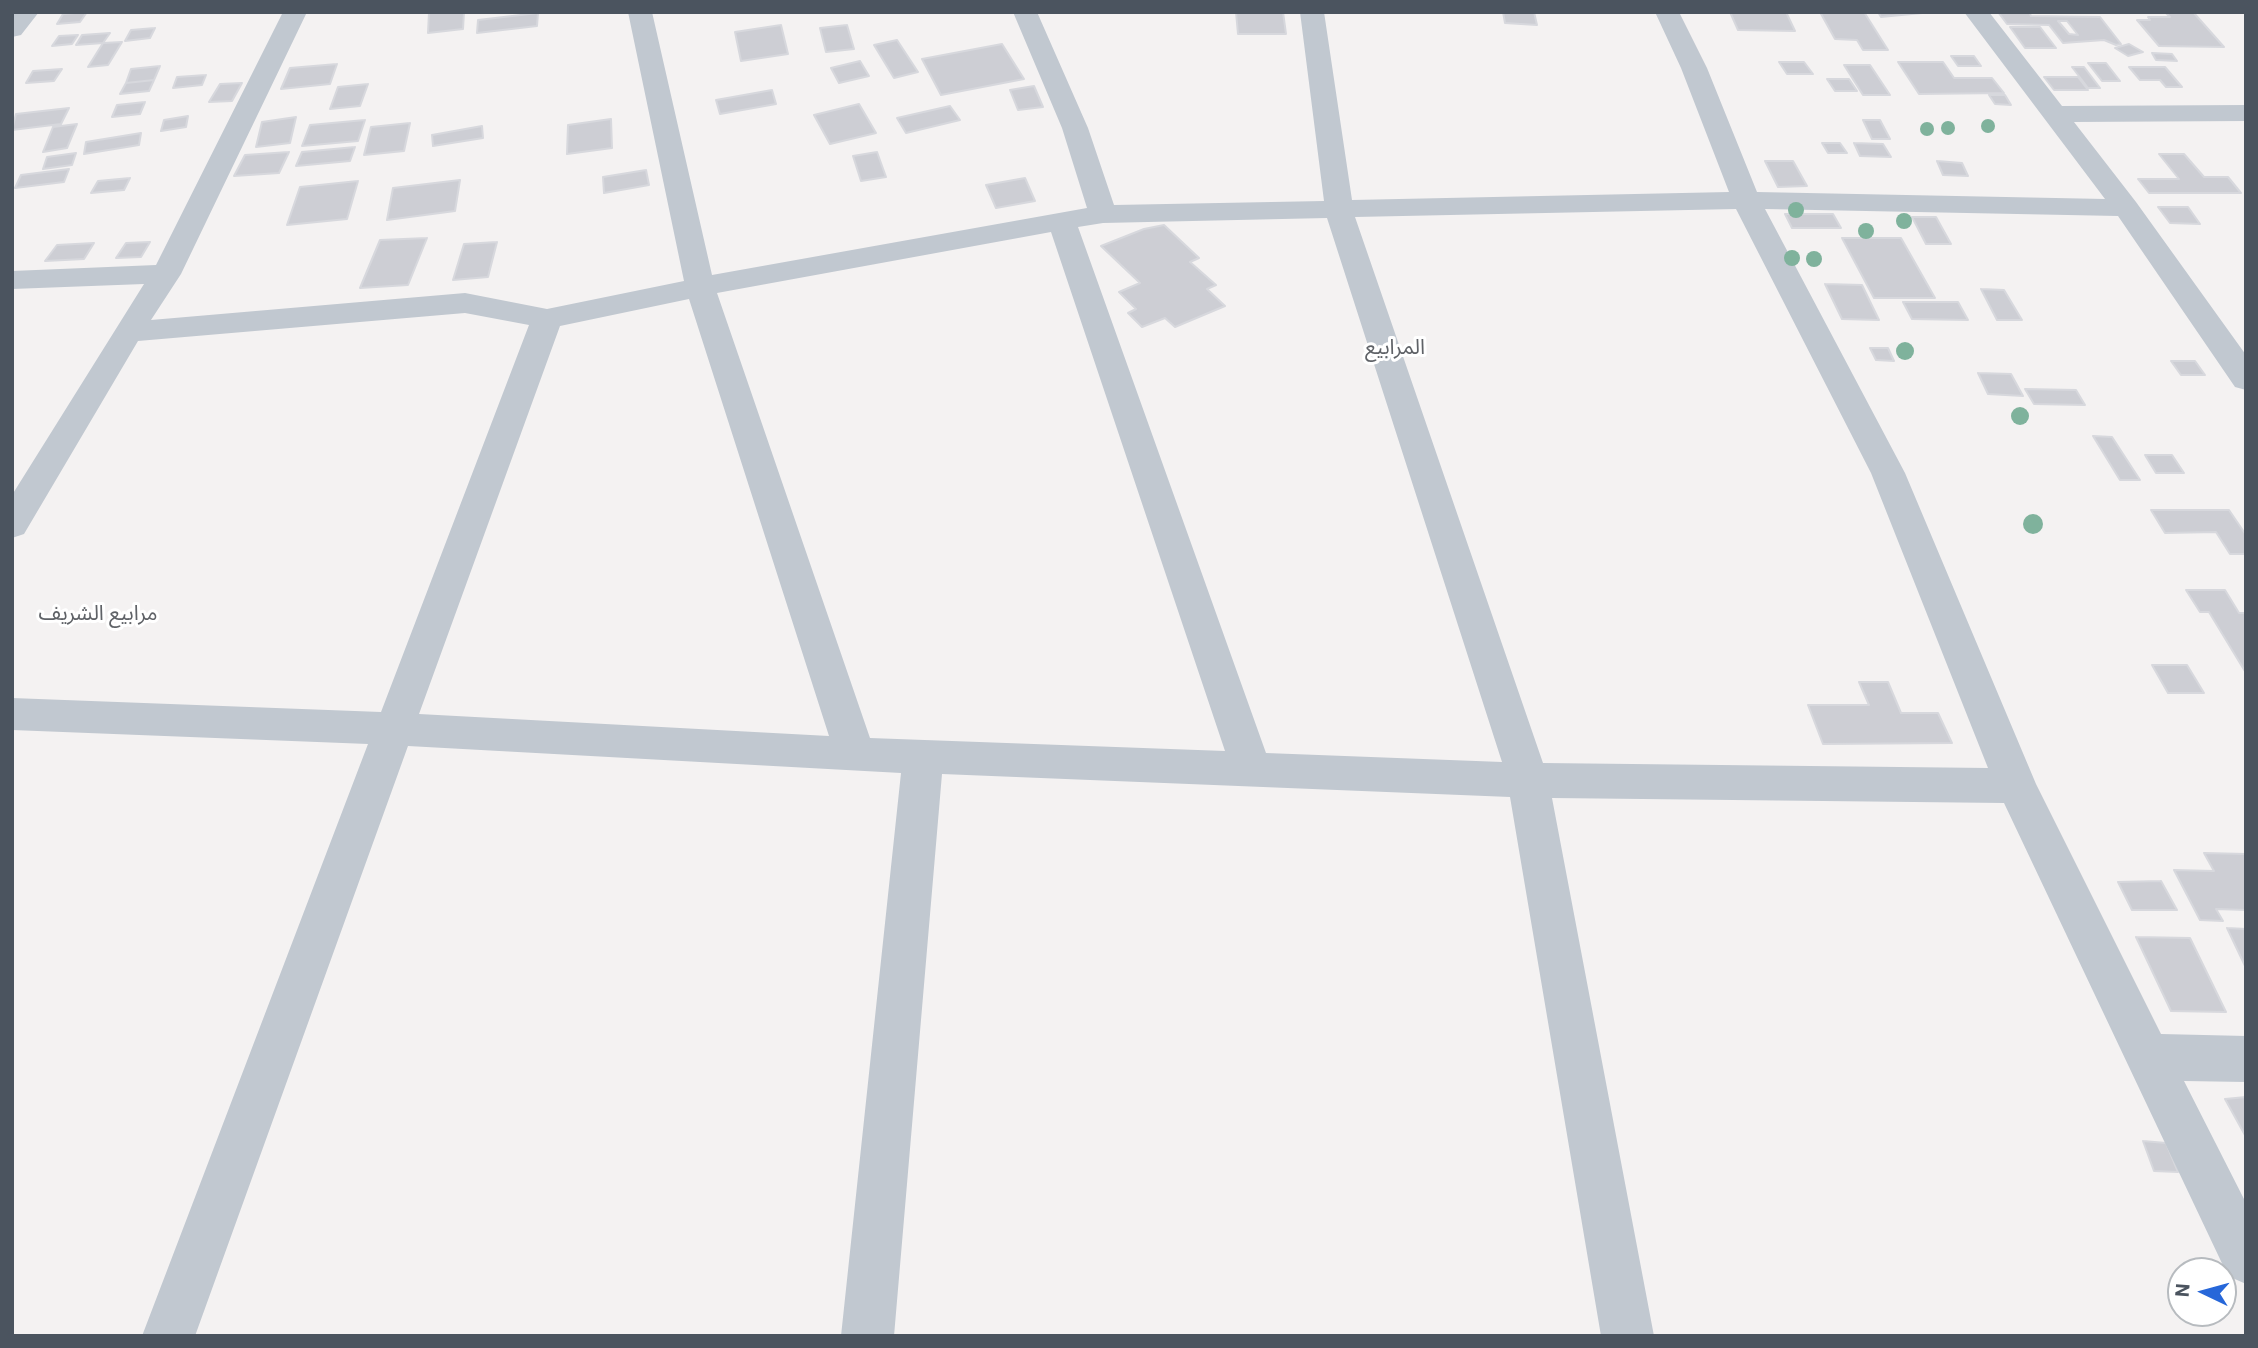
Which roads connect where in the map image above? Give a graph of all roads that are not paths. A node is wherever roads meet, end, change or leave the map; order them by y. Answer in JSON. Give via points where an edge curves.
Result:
{"nodes":[{"id":1,"x":27,"y":12,"type":"edge"},
{"id":2,"x":295,"y":12,"type":"edge"},
{"id":3,"x":640,"y":12,"type":"edge"},
{"id":4,"x":1025,"y":12,"type":"edge"},
{"id":5,"x":1312,"y":12,"type":"edge"},
{"id":6,"x":1667,"y":12,"type":"edge"},
{"id":7,"x":1976,"y":12,"type":"edge"},
{"id":8,"x":12,"y":30,"type":"edge"},
{"id":9,"x":2246,"y":113,"type":"edge"},
{"id":10,"x":2052,"y":114,"type":"junction"},
{"id":11,"x":1746,"y":200,"type":"junction"},
{"id":12,"x":2126,"y":208,"type":"junction"},
{"id":13,"x":1339,"y":211,"type":"junction"},
{"id":14,"x":1103,"y":214,"type":"junction"},
{"id":15,"x":1061,"y":220,"type":"junction"},
{"id":16,"x":166,"y":274,"type":"junction"},
{"id":17,"x":12,"y":280,"type":"edge"},
{"id":18,"x":700,"y":287,"type":"junction"},
{"id":19,"x":547,"y":319,"type":"junction"},
{"id":20,"x":128,"y":331,"type":"junction"},
{"id":21,"x":2244,"y":376,"type":"edge"},
{"id":22,"x":12,"y":525,"type":"edge"},
{"id":23,"x":12,"y":713,"type":"edge"},
{"id":24,"x":392,"y":729,"type":"junction"},
{"id":25,"x":855,"y":754,"type":"junction"},
{"id":26,"x":923,"y":757,"type":"junction"},
{"id":27,"x":1251,"y":768,"type":"junction"},
{"id":28,"x":1528,"y":780,"type":"junction"},
{"id":29,"x":2016,"y":786,"type":"junction"},
{"id":30,"x":2150,"y":1057,"type":"junction"},
{"id":31,"x":2246,"y":1059,"type":"edge"},
{"id":32,"x":2246,"y":1258,"type":"edge"},
{"id":33,"x":168,"y":1336,"type":"edge"},
{"id":34,"x":867,"y":1336,"type":"edge"},
{"id":35,"x":1628,"y":1336,"type":"edge"}],
"edges":[{"from":1,"to":8,"type":"street"},
{"from":2,"to":16,"type":"street"},
{"from":3,"to":18,"type":"street"},
{"from":4,"to":14,"type":"street","via":[[1075,128]]},
{"from":5,"to":13,"type":"street"},
{"from":6,"to":11,"type":"street"},
{"from":7,"to":10,"type":"street"},
{"from":9,"to":10,"type":"street"},
{"from":10,"to":12,"type":"street"},
{"from":11,"to":12,"type":"street"},
{"from":11,"to":13,"type":"street"},
{"from":11,"to":29,"type":"street","via":[[1888,472]]},
{"from":12,"to":21,"type":"street"},
{"from":13,"to":14,"type":"street"},
{"from":13,"to":28,"type":"street"},
{"from":14,"to":15,"type":"street"},
{"from":15,"to":18,"type":"street"},
{"from":15,"to":27,"type":"street"},
{"from":16,"to":17,"type":"street"},
{"from":16,"to":20,"type":"street"},
{"from":18,"to":19,"type":"street"},
{"from":18,"to":25,"type":"street"},
{"from":19,"to":20,"type":"street","via":[[465,303]]},
{"from":19,"to":24,"type":"street"},
{"from":20,"to":22,"type":"street"},
{"from":23,"to":24,"type":"street"},
{"from":24,"to":25,"type":"street"},
{"from":24,"to":33,"type":"street"},
{"from":25,"to":26,"type":"street"},
{"from":26,"to":27,"type":"street"},
{"from":26,"to":34,"type":"street"},
{"from":27,"to":28,"type":"street"},
{"from":28,"to":29,"type":"street"},
{"from":28,"to":35,"type":"street"},
{"from":29,"to":30,"type":"street"},
{"from":30,"to":31,"type":"street"},
{"from":30,"to":32,"type":"street"}]}
